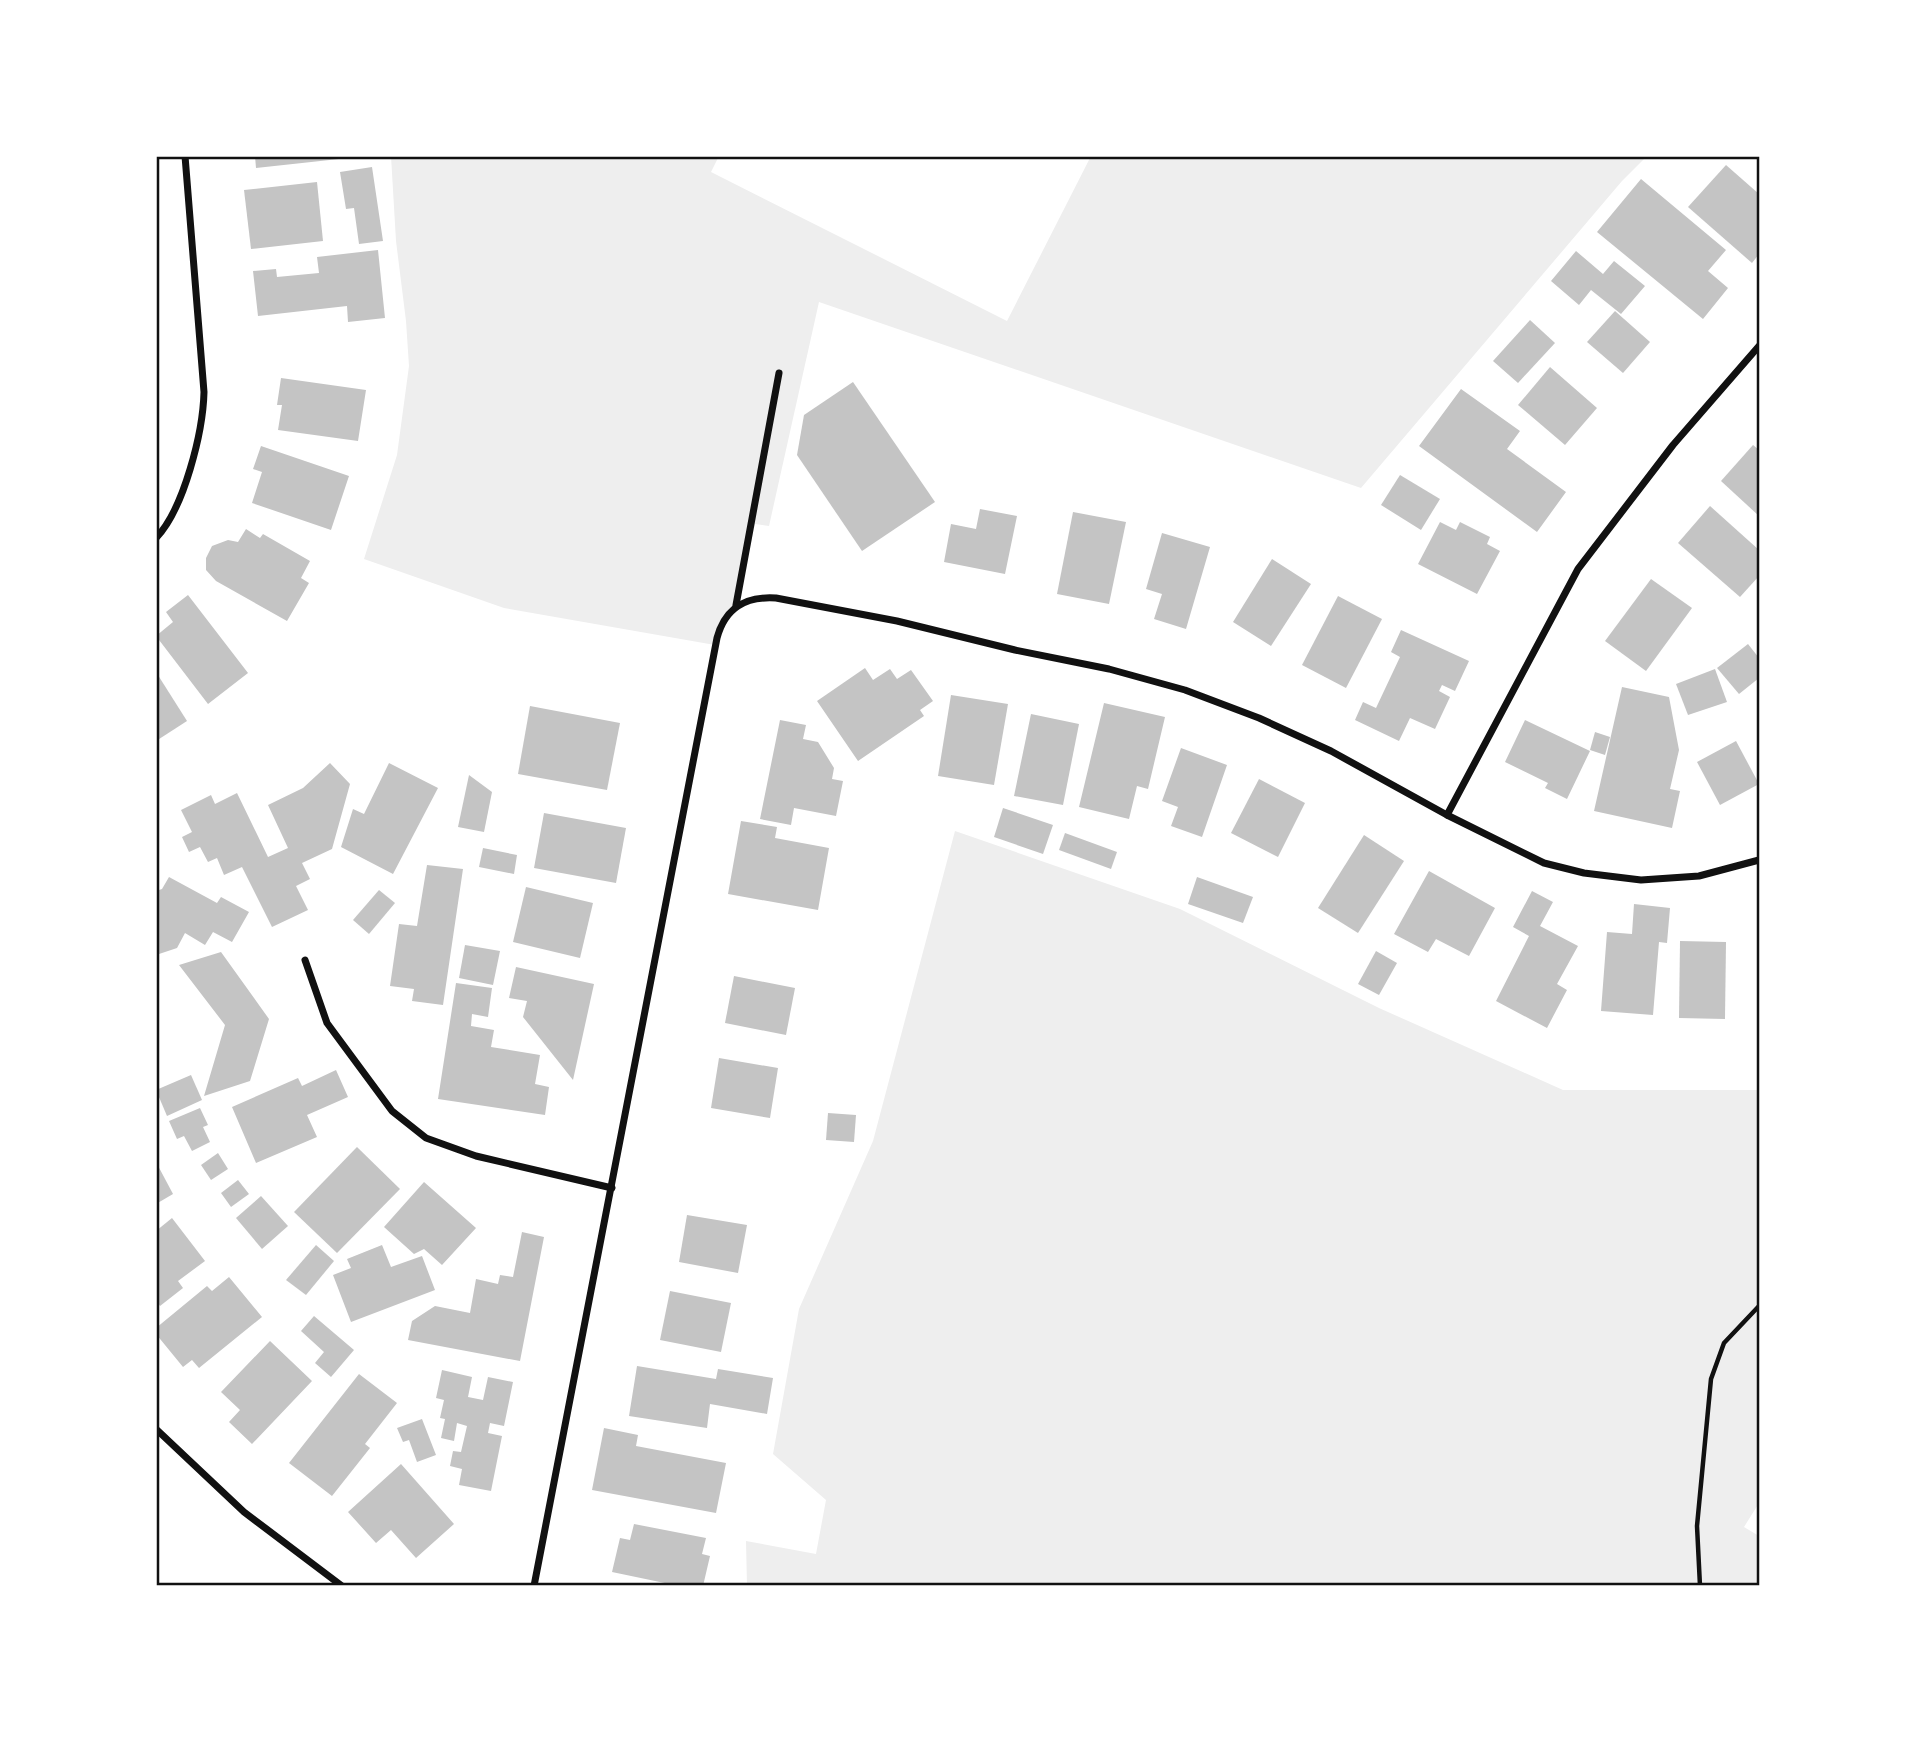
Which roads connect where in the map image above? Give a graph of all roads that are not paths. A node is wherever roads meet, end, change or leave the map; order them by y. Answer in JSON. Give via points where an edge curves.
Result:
{"nodes":[{"id":1,"x":185,"y":156,"type":"edge"},
{"id":2,"x":1759,"y":346,"type":"edge"},
{"id":3,"x":779,"y":373,"type":"dead end"},
{"id":4,"x":156,"y":538,"type":"edge"},
{"id":5,"x":736,"y":605,"type":"junction"},
{"id":6,"x":1447,"y":815,"type":"junction"},
{"id":7,"x":1759,"y":860,"type":"edge"},
{"id":8,"x":305,"y":960,"type":"dead end"},
{"id":9,"x":612,"y":1188,"type":"junction"},
{"id":10,"x":156,"y":1429,"type":"edge"},
{"id":11,"x":342,"y":1586,"type":"edge"},
{"id":12,"x":534,"y":1586,"type":"edge"}],
"edges":[{"from":1,"to":4,"type":"street","via":[[203,412],[195,455],[179,498]]},
{"from":2,"to":6,"type":"street","via":[[1673,445],[1578,569]]},
{"from":3,"to":5,"type":"street"},
{"from":5,"to":6,"type":"street","via":[[763,597],[789,600],[1109,669],[1185,690],[1331,751]]},
{"from":5,"to":9,"type":"street","via":[[721,624],[718,638]]},
{"from":6,"to":7,"type":"street","via":[[1544,863],[1584,873],[1641,880],[1699,876]]},
{"from":8,"to":9,"type":"street","via":[[327,1023],[392,1111],[426,1138],[476,1156]]},
{"from":9,"to":12,"type":"street"},
{"from":10,"to":11,"type":"street","via":[[244,1512]]}]}
